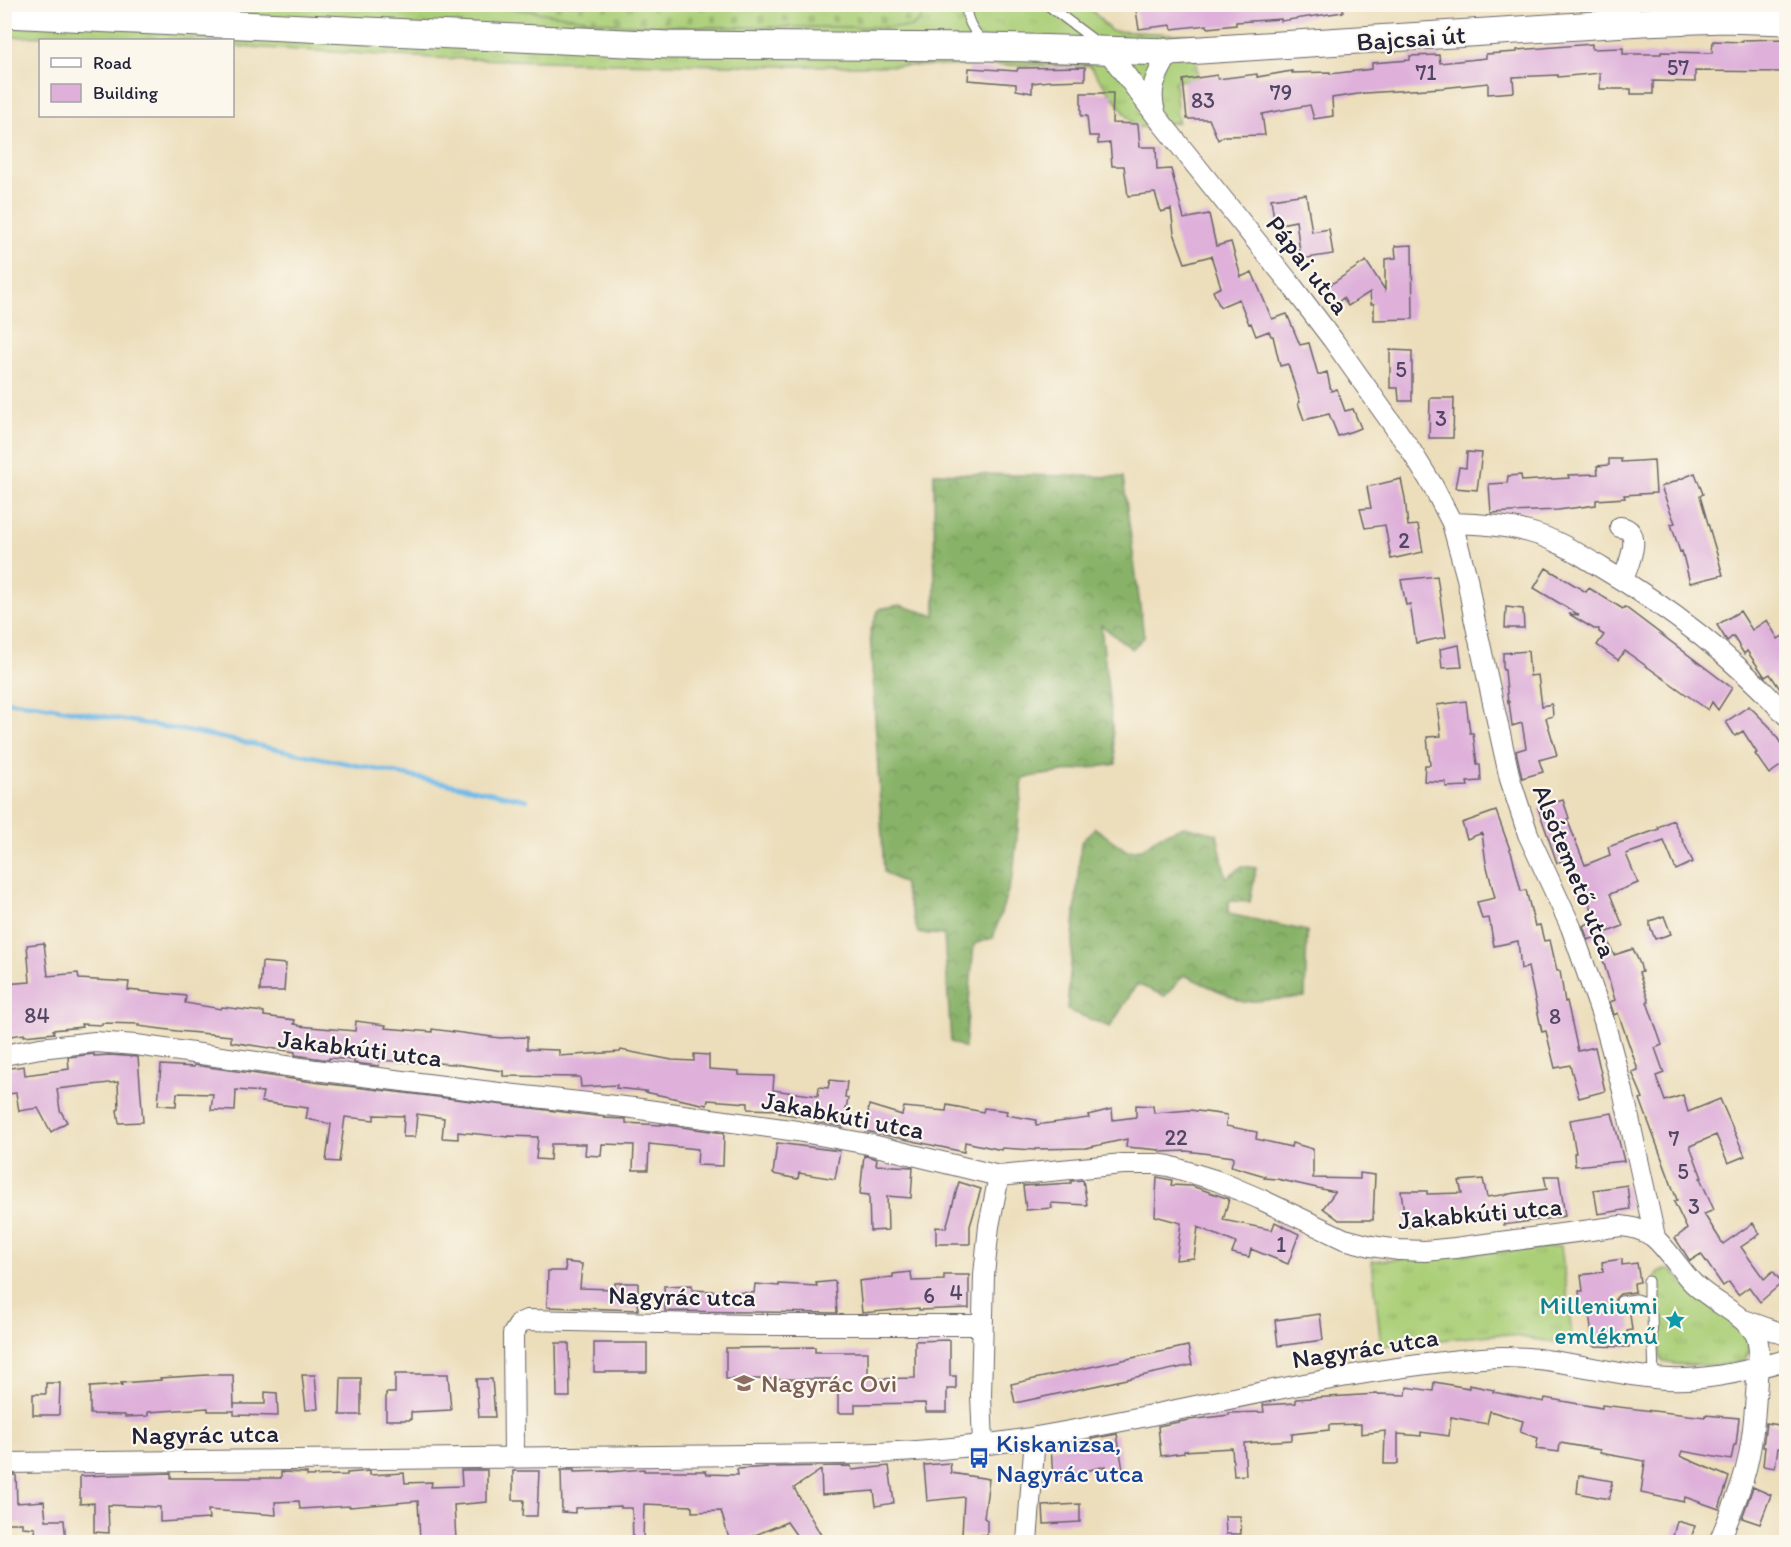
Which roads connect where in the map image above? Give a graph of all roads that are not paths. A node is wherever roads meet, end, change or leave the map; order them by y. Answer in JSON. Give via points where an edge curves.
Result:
{"nodes":[{"id":1,"x":966,"y":4,"type":"edge"},
{"id":2,"x":1046,"y":4,"type":"edge"},
{"id":3,"x":4,"y":14,"type":"edge"},
{"id":4,"x":1786,"y":21,"type":"edge"},
{"id":5,"x":987,"y":46,"type":"junction"},
{"id":6,"x":1107,"y":50,"type":"junction"},
{"id":7,"x":1170,"y":52,"type":"junction"},
{"id":8,"x":1157,"y":117,"type":"junction"},
{"id":9,"x":1452,"y":523,"type":"junction"},
{"id":10,"x":1620,"y":527,"type":"dead end"},
{"id":11,"x":1623,"y":580,"type":"junction"},
{"id":12,"x":1786,"y":716,"type":"edge"},
{"id":13,"x":4,"y":1055,"type":"edge"},
{"id":14,"x":999,"y":1176,"type":"junction"},
{"id":15,"x":1655,"y":1238,"type":"junction"},
{"id":16,"x":1648,"y":1281,"type":"dead end"},
{"id":17,"x":1621,"y":1301,"type":"dead end"},
{"id":18,"x":1648,"y":1303,"type":"junction"},
{"id":19,"x":1741,"y":1319,"type":"junction"},
{"id":20,"x":981,"y":1325,"type":"junction"},
{"id":21,"x":1786,"y":1335,"type":"edge"},
{"id":22,"x":1786,"y":1360,"type":"edge"},
{"id":23,"x":1758,"y":1369,"type":"junction"},
{"id":24,"x":1654,"y":1378,"type":"junction"},
{"id":25,"x":1035,"y":1437,"type":"junction"},
{"id":26,"x":983,"y":1444,"type":"junction"},
{"id":27,"x":514,"y":1458,"type":"junction"},
{"id":28,"x":4,"y":1463,"type":"edge"},
{"id":29,"x":1027,"y":1542,"type":"edge"},
{"id":30,"x":1719,"y":1542,"type":"edge"}],
"edges":[{"from":1,"to":5,"type":"lane","via":[[971,28]]},
{"from":2,"to":6,"type":"lane"},
{"from":3,"to":5,"type":"main road","name":"Bajcsai út","via":[[120,15],[669,45]]},
{"from":4,"to":7,"type":"main road","name":"Bajcsai út","via":[[1630,23]]},
{"from":5,"to":6,"type":"main road","name":"Bajcsai út"},
{"from":6,"to":7,"type":"main road","name":"Bajcsai út"},
{"from":6,"to":8,"type":"street","name":"Pápai utca"},
{"from":7,"to":8,"type":"street","via":[[1152,91]]},
{"from":8,"to":9,"type":"street","name":"Pápai utca","via":[[1333,340],[1410,449]]},
{"from":9,"to":11,"type":"street","via":[[1490,524],[1531,532],[1571,549]]},
{"from":9,"to":15,"type":"street","name":"Alsótemető utca","via":[[1510,779],[1528,834],[1572,927],[1604,1021]]},
{"from":10,"to":11,"type":"street","via":[[1632,532],[1634,542]]},
{"from":11,"to":12,"type":"street","via":[[1740,668]]},
{"from":13,"to":14,"type":"street","name":"Jakabkúti utca","via":[[95,1042],[136,1045],[797,1131]]},
{"from":14,"to":15,"type":"street","name":"Jakabkúti utca","via":[[1123,1164],[1169,1166],[1218,1181],[1344,1239],[1399,1250],[1455,1248],[1621,1226],[1643,1230]]},
{"from":14,"to":20,"type":"street","via":[[989,1226]]},
{"from":15,"to":19,"type":"street","via":[[1690,1281]]},
{"from":16,"to":18,"type":"lane"},
{"from":17,"to":18,"type":"lane","via":[[1636,1299]]},
{"from":18,"to":24,"type":"lane","via":[[1652,1315]]},
{"from":19,"to":21,"type":"street"},
{"from":19,"to":23,"type":"street","via":[[1758,1341]]},
{"from":20,"to":26,"type":"street"},
{"from":20,"to":27,"type":"street","name":"Nagyrác utca","via":[[527,1320],[513,1334]]},
{"from":22,"to":23,"type":"street","name":"Nagyrác utca"},
{"from":23,"to":24,"type":"street","name":"Nagyrác utca","via":[[1710,1377]]},
{"from":23,"to":30,"type":"street","via":[[1749,1460]]},
{"from":24,"to":25,"type":"street","name":"Nagyrác utca","via":[[1529,1358],[1482,1358],[1383,1369]]},
{"from":25,"to":26,"type":"street","name":"Nagyrác utca"},
{"from":25,"to":29,"type":"street"},
{"from":26,"to":27,"type":"street","name":"Nagyrác utca","via":[[884,1453]]},
{"from":27,"to":28,"type":"street","name":"Nagyrác utca"}]}
